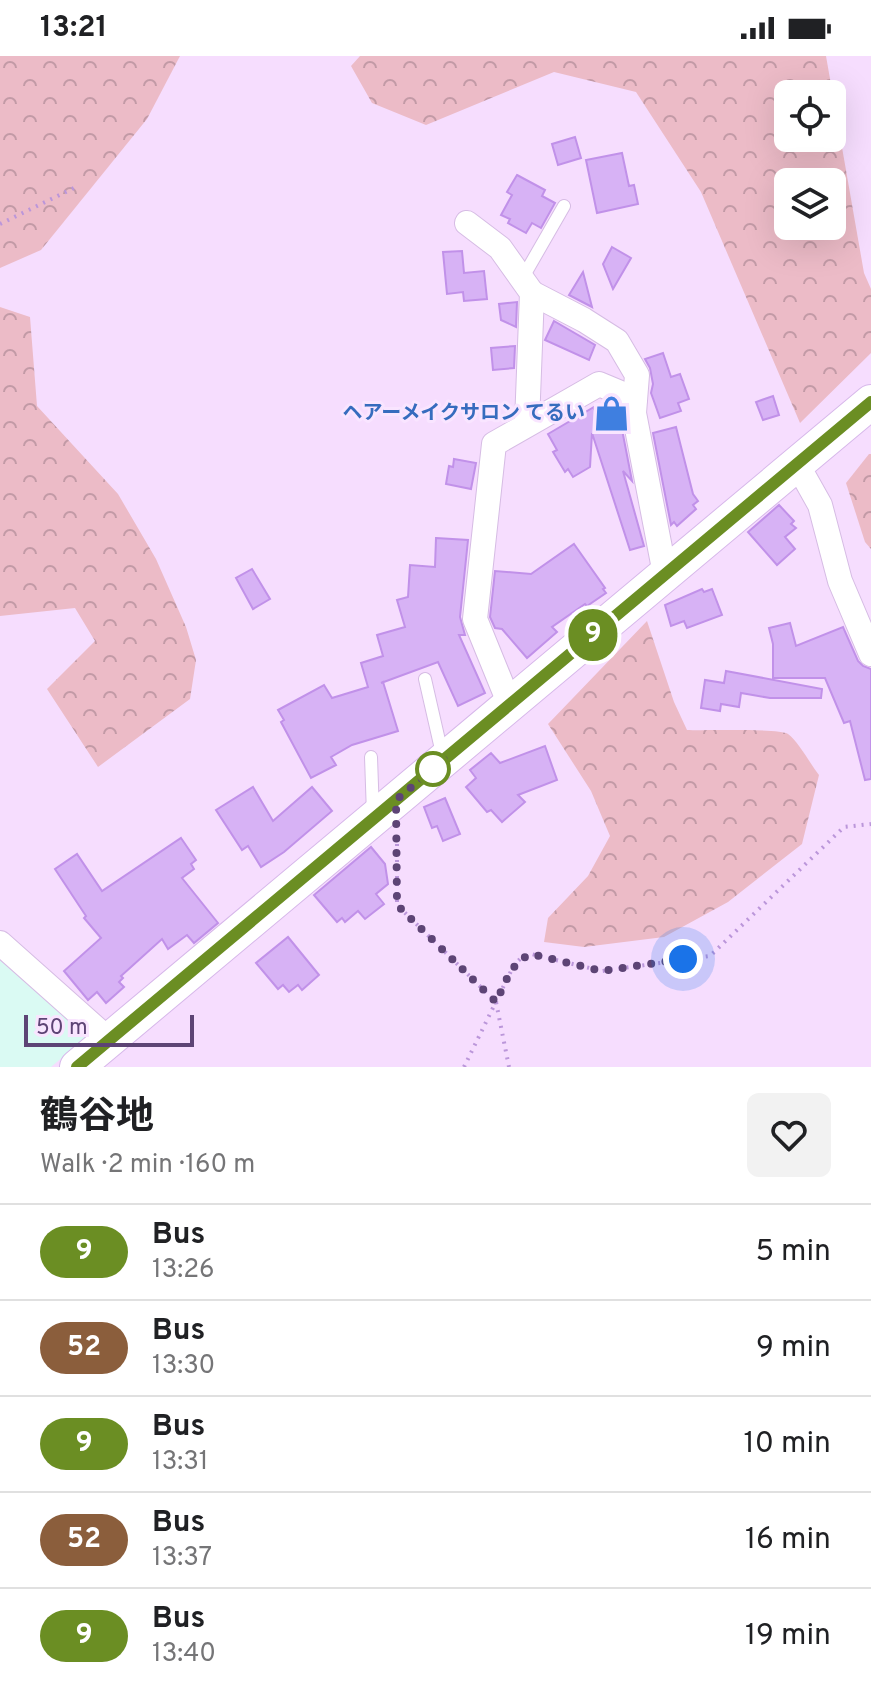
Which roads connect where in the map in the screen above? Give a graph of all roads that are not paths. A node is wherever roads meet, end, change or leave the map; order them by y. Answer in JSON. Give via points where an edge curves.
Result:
{"nodes":[{"id":1,"x":564,"y":206,"type":"dead end"},
{"id":2,"x":467,"y":223,"type":"dead end"},
{"id":3,"x":527,"y":286,"type":"junction"},
{"id":4,"x":635,"y":399,"type":"junction"},
{"id":5,"x":871,"y":402,"type":"edge"},
{"id":6,"x":527,"y":423,"type":"junction"},
{"id":7,"x":797,"y":464,"type":"junction"},
{"id":8,"x":665,"y":574,"type":"junction"},
{"id":9,"x":871,"y":654,"type":"edge"},
{"id":10,"x":425,"y":679,"type":"dead end"},
{"id":11,"x":510,"y":705,"type":"junction"},
{"id":12,"x":371,"y":757,"type":"dead end"},
{"id":13,"x":444,"y":760,"type":"junction"},
{"id":14,"x":385,"y":809,"type":"junction"},
{"id":15,"x":0,"y":943,"type":"edge"},
{"id":16,"x":109,"y":1040,"type":"junction"},
{"id":17,"x":77,"y":1067,"type":"edge"}],
"edges":[{"from":1,"to":3,"type":"lane"},
{"from":2,"to":3,"type":"street","via":[[500,248]]},
{"from":3,"to":4,"type":"street","via":[[617,341],[637,375]]},
{"from":3,"to":6,"type":"street"},
{"from":4,"to":6,"type":"street","via":[[599,384]]},
{"from":4,"to":8,"type":"street"},
{"from":5,"to":7,"type":"main road"},
{"from":6,"to":11,"type":"street","via":[[494,444],[475,619]]},
{"from":7,"to":8,"type":"main road"},
{"from":7,"to":9,"type":"street","via":[[820,505],[840,581]]},
{"from":8,"to":11,"type":"main road"},
{"from":10,"to":13,"type":"lane"},
{"from":11,"to":13,"type":"main road"},
{"from":12,"to":14,"type":"lane"},
{"from":13,"to":14,"type":"main road"},
{"from":14,"to":16,"type":"main road"},
{"from":15,"to":16,"type":"street"},
{"from":16,"to":17,"type":"main road"}]}
